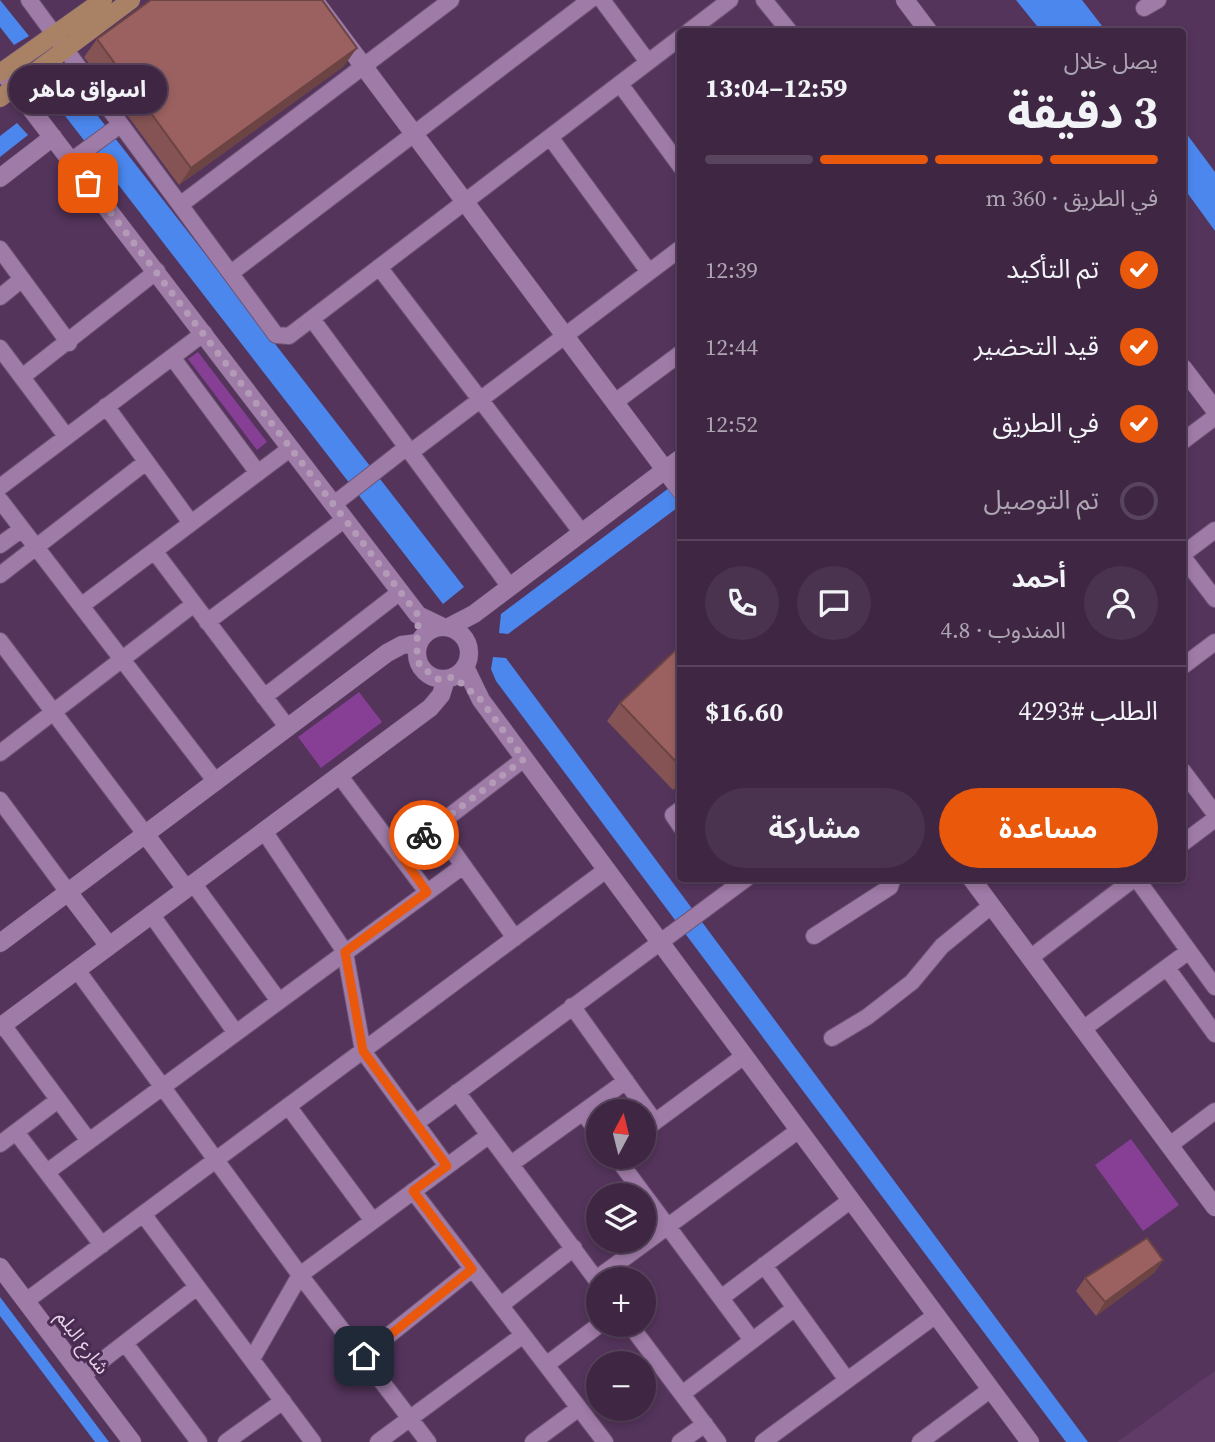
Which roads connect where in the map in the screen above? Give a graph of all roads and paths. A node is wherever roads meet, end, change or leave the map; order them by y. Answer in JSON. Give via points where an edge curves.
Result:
{"nodes":[{"id":1,"x":29,"y":0,"type":"edge"},
{"id":2,"x":103,"y":0,"type":"edge"},
{"id":3,"x":131,"y":0,"type":"edge"},
{"id":4,"x":314,"y":0,"type":"edge"},
{"id":5,"x":590,"y":0,"type":"edge"},
{"id":6,"x":602,"y":0,"type":"edge"},
{"id":7,"x":730,"y":0,"type":"edge"},
{"id":8,"x":764,"y":0,"type":"edge"},
{"id":9,"x":905,"y":0,"type":"edge"},
{"id":10,"x":440,"y":3,"type":"edge"},
{"id":11,"x":693,"y":28,"type":"edge"},
{"id":12,"x":787,"y":28,"type":"edge"},
{"id":13,"x":926,"y":28,"type":"edge"},
{"id":14,"x":54,"y":36,"type":"junction"},
{"id":15,"x":677,"y":40,"type":"edge"},
{"id":16,"x":65,"y":51,"type":"junction"},
{"id":17,"x":648,"y":62,"type":"junction"},
{"id":18,"x":364,"y":66,"type":"junction"},
{"id":19,"x":1,"y":71,"type":"edge"},
{"id":20,"x":620,"y":84,"type":"junction"},
{"id":21,"x":7,"y":93,"type":"edge"},
{"id":22,"x":120,"y":125,"type":"junction"},
{"id":23,"x":414,"y":134,"type":"junction"},
{"id":24,"x":53,"y":137,"type":"junction"},
{"id":25,"x":550,"y":137,"type":"junction"},
{"id":26,"x":71,"y":161,"type":"junction"},
{"id":27,"x":677,"y":162,"type":"edge"},
{"id":28,"x":0,"y":178,"type":"edge"},
{"id":29,"x":465,"y":202,"type":"junction"},
{"id":30,"x":180,"y":205,"type":"junction"},
{"id":31,"x":0,"y":249,"type":"edge"},
{"id":32,"x":677,"y":251,"type":"edge"},
{"id":33,"x":379,"y":267,"type":"junction"},
{"id":34,"x":157,"y":271,"type":"junction"},
{"id":35,"x":231,"y":272,"type":"junction"},
{"id":36,"x":649,"y":272,"type":"junction"},
{"id":37,"x":22,"y":279,"type":"junction"},
{"id":38,"x":0,"y":297,"type":"edge"},
{"id":39,"x":312,"y":319,"type":"junction"},
{"id":40,"x":204,"y":333,"type":"junction"},
{"id":41,"x":565,"y":336,"type":"junction"},
{"id":42,"x":69,"y":343,"type":"junction"},
{"id":43,"x":0,"y":348,"type":"edge"},
{"id":44,"x":677,"y":356,"type":"edge"},
{"id":45,"x":172,"y":357,"type":"junction"},
{"id":46,"x":1186,"y":371,"type":"edge"},
{"id":47,"x":22,"y":377,"type":"junction"},
{"id":48,"x":481,"y":399,"type":"junction"},
{"id":49,"x":1212,"y":401,"type":"edge"},
{"id":50,"x":615,"y":402,"type":"junction"},
{"id":51,"x":106,"y":407,"type":"junction"},
{"id":52,"x":1215,"y":416,"type":"edge"},
{"id":53,"x":66,"y":436,"type":"junction"},
{"id":54,"x":1186,"y":439,"type":"edge"},
{"id":55,"x":291,"y":448,"type":"junction"},
{"id":56,"x":409,"y":450,"type":"junction"},
{"id":57,"x":677,"y":461,"type":"edge"},
{"id":58,"x":146,"y":462,"type":"junction"},
{"id":59,"x":665,"y":470,"type":"junction"},
{"id":60,"x":258,"y":473,"type":"junction"},
{"id":61,"x":677,"y":486,"type":"edge"},
{"id":62,"x":0,"y":487,"type":"edge"},
{"id":63,"x":0,"y":500,"type":"edge"},
{"id":64,"x":334,"y":504,"type":"junction"},
{"id":65,"x":345,"y":519,"type":"junction"},
{"id":66,"x":191,"y":523,"type":"junction"},
{"id":67,"x":22,"y":528,"type":"junction"},
{"id":68,"x":1215,"y":530,"type":"edge"},
{"id":69,"x":582,"y":533,"type":"junction"},
{"id":70,"x":0,"y":545,"type":"edge"},
{"id":71,"x":36,"y":547,"type":"junction"},
{"id":72,"x":155,"y":552,"type":"junction"},
{"id":73,"x":1186,"y":554,"type":"edge"},
{"id":74,"x":1186,"y":560,"type":"edge"},
{"id":75,"x":0,"y":575,"type":"edge"},
{"id":76,"x":510,"y":587,"type":"junction"},
{"id":77,"x":400,"y":592,"type":"junction"},
{"id":78,"x":1215,"y":599,"type":"edge"},
{"id":79,"x":194,"y":604,"type":"junction"},
{"id":80,"x":81,"y":606,"type":"junction"},
{"id":81,"x":474,"y":614,"type":"junction"},
{"id":82,"x":418,"y":615,"type":"junction"},
{"id":83,"x":207,"y":622,"type":"junction"},
{"id":84,"x":445,"y":627,"type":"junction"},
{"id":85,"x":0,"y":641,"type":"edge"},
{"id":86,"x":419,"y":641,"type":"junction"},
{"id":87,"x":468,"y":644,"type":"junction"},
{"id":88,"x":1213,"y":648,"type":"edge"},
{"id":89,"x":122,"y":659,"type":"junction"},
{"id":90,"x":1186,"y":664,"type":"edge"},
{"id":91,"x":455,"y":674,"type":"junction"},
{"id":92,"x":264,"y":697,"type":"junction"},
{"id":93,"x":53,"y":712,"type":"junction"},
{"id":94,"x":288,"y":728,"type":"junction"},
{"id":95,"x":0,"y":753,"type":"edge"},
{"id":96,"x":524,"y":759,"type":"junction"},
{"id":97,"x":339,"y":775,"type":"junction"},
{"id":98,"x":1186,"y":775,"type":"edge"},
{"id":99,"x":216,"y":782,"type":"junction"},
{"id":100,"x":0,"y":800,"type":"edge"},
{"id":101,"x":1215,"y":816,"type":"edge"},
{"id":102,"x":435,"y":827,"type":"junction"},
{"id":103,"x":264,"y":831,"type":"junction"},
{"id":104,"x":146,"y":835,"type":"junction"},
{"id":105,"x":1186,"y":840,"type":"edge"},
{"id":106,"x":400,"y":854,"type":"junction"},
{"id":107,"x":463,"y":866,"type":"junction"},
{"id":108,"x":607,"y":870,"type":"junction"},
{"id":109,"x":721,"y":882,"type":"edge"},
{"id":110,"x":742,"y":882,"type":"edge"},
{"id":111,"x":891,"y":882,"type":"edge"},
{"id":112,"x":979,"y":882,"type":"edge"},
{"id":113,"x":1131,"y":882,"type":"edge"},
{"id":114,"x":1139,"y":882,"type":"edge"},
{"id":115,"x":190,"y":886,"type":"junction"},
{"id":116,"x":68,"y":892,"type":"junction"},
{"id":117,"x":427,"y":892,"type":"junction"},
{"id":118,"x":728,"y":893,"type":"junction"},
{"id":119,"x":991,"y":906,"type":"junction"},
{"id":120,"x":151,"y":914,"type":"junction"},
{"id":121,"x":814,"y":936,"type":"dead end"},
{"id":122,"x":515,"y":938,"type":"junction"},
{"id":123,"x":660,"y":942,"type":"junction"},
{"id":124,"x":0,"y":943,"type":"edge"},
{"id":125,"x":108,"y":946,"type":"junction"},
{"id":126,"x":1189,"y":951,"type":"junction"},
{"id":127,"x":345,"y":952,"type":"junction"},
{"id":128,"x":1030,"y":958,"type":"junction"},
{"id":129,"x":1167,"y":968,"type":"junction"},
{"id":130,"x":77,"y":970,"type":"junction"},
{"id":131,"x":1215,"y":987,"type":"edge"},
{"id":132,"x":1215,"y":993,"type":"edge"},
{"id":133,"x":279,"y":1001,"type":"junction"},
{"id":134,"x":572,"y":1006,"type":"junction"},
{"id":135,"x":1196,"y":1007,"type":"junction"},
{"id":136,"x":2,"y":1026,"type":"edge"},
{"id":137,"x":1083,"y":1029,"type":"junction"},
{"id":138,"x":236,"y":1033,"type":"junction"},
{"id":139,"x":1215,"y":1034,"type":"edge"},
{"id":140,"x":832,"y":1038,"type":"dead end"},
{"id":141,"x":363,"y":1051,"type":"junction"},
{"id":142,"x":744,"y":1056,"type":"junction"},
{"id":143,"x":626,"y":1081,"type":"junction"},
{"id":144,"x":163,"y":1086,"type":"junction"},
{"id":145,"x":457,"y":1092,"type":"junction"},
{"id":146,"x":635,"y":1099,"type":"edge"},
{"id":147,"x":58,"y":1100,"type":"junction"},
{"id":148,"x":288,"y":1107,"type":"junction"},
{"id":149,"x":1215,"y":1111,"type":"edge"},
{"id":150,"x":583,"y":1112,"type":"junction"},
{"id":151,"x":586,"y":1116,"type":"edge"},
{"id":152,"x":656,"y":1121,"type":"edge"},
{"id":153,"x":416,"y":1124,"type":"junction"},
{"id":154,"x":799,"y":1130,"type":"junction"},
{"id":155,"x":16,"y":1132,"type":"junction"},
{"id":156,"x":488,"y":1136,"type":"junction"},
{"id":157,"x":89,"y":1141,"type":"junction"},
{"id":158,"x":0,"y":1144,"type":"edge"},
{"id":159,"x":1170,"y":1145,"type":"junction"},
{"id":160,"x":218,"y":1159,"type":"junction"},
{"id":161,"x":511,"y":1164,"type":"junction"},
{"id":162,"x":447,"y":1166,"type":"junction"},
{"id":163,"x":626,"y":1169,"type":"edge"},
{"id":164,"x":47,"y":1172,"type":"junction"},
{"id":165,"x":413,"y":1191,"type":"junction"},
{"id":166,"x":851,"y":1200,"type":"junction"},
{"id":167,"x":1215,"y":1208,"type":"edge"},
{"id":168,"x":143,"y":1214,"type":"junction"},
{"id":169,"x":373,"y":1221,"type":"junction"},
{"id":170,"x":668,"y":1226,"type":"junction"},
{"id":171,"x":102,"y":1245,"type":"junction"},
{"id":172,"x":573,"y":1248,"type":"junction"},
{"id":173,"x":764,"y":1265,"type":"junction"},
{"id":174,"x":0,"y":1267,"type":"edge"},
{"id":175,"x":587,"y":1267,"type":"edge"},
{"id":176,"x":614,"y":1267,"type":"edge"},
{"id":177,"x":472,"y":1269,"type":"junction"},
{"id":178,"x":300,"y":1275,"type":"junction"},
{"id":179,"x":197,"y":1287,"type":"junction"},
{"id":180,"x":721,"y":1298,"type":"junction"},
{"id":181,"x":26,"y":1301,"type":"junction"},
{"id":182,"x":500,"y":1305,"type":"junction"},
{"id":183,"x":794,"y":1308,"type":"junction"},
{"id":184,"x":936,"y":1315,"type":"junction"},
{"id":185,"x":523,"y":1335,"type":"junction"},
{"id":186,"x":586,"y":1335,"type":"edge"},
{"id":187,"x":640,"y":1337,"type":"edge"},
{"id":188,"x":752,"y":1340,"type":"junction"},
{"id":189,"x":125,"y":1343,"type":"junction"},
{"id":190,"x":364,"y":1356,"type":"junction"},
{"id":191,"x":251,"y":1359,"type":"junction"},
{"id":192,"x":546,"y":1365,"type":"junction"},
{"id":193,"x":82,"y":1376,"type":"junction"},
{"id":194,"x":847,"y":1380,"type":"junction"},
{"id":195,"x":991,"y":1389,"type":"junction"},
{"id":196,"x":682,"y":1394,"type":"junction"},
{"id":197,"x":283,"y":1401,"type":"junction"},
{"id":198,"x":579,"y":1408,"type":"junction"},
{"id":199,"x":410,"y":1418,"type":"junction"},
{"id":200,"x":705,"y":1424,"type":"junction"},
{"id":201,"x":132,"y":1442,"type":"edge"},
{"id":202,"x":199,"y":1442,"type":"edge"},
{"id":203,"x":226,"y":1442,"type":"edge"},
{"id":204,"x":313,"y":1442,"type":"edge"},
{"id":205,"x":378,"y":1442,"type":"edge"},
{"id":206,"x":428,"y":1442,"type":"edge"},
{"id":207,"x":533,"y":1442,"type":"edge"},
{"id":208,"x":605,"y":1442,"type":"edge"},
{"id":209,"x":680,"y":1442,"type":"edge"},
{"id":210,"x":718,"y":1442,"type":"edge"},
{"id":211,"x":763,"y":1442,"type":"edge"},
{"id":212,"x":920,"y":1442,"type":"edge"},
{"id":213,"x":1030,"y":1442,"type":"edge"}],
"edges":[{"from":1,"to":14,"type":"street"},
{"from":2,"to":14,"type":"main road"},
{"from":3,"to":16,"type":"main road"},
{"from":4,"to":18,"type":"street"},
{"from":5,"to":23,"type":"street"},
{"from":6,"to":17,"type":"street"},
{"from":7,"to":11,"type":"street"},
{"from":8,"to":12,"type":"street"},
{"from":9,"to":13,"type":"street"},
{"from":10,"to":18,"type":"street"},
{"from":14,"to":16,"type":"street"},
{"from":14,"to":19,"type":"main road"},
{"from":15,"to":17,"type":"street"},
{"from":16,"to":21,"type":"main road"},
{"from":16,"to":22,"type":"street"},
{"from":17,"to":20,"type":"street"},
{"from":18,"to":23,"type":"street"},
{"from":18,"to":30,"type":"street"},
{"from":19,"to":21,"type":"street"},
{"from":20,"to":25,"type":"street"},
{"from":20,"to":27,"type":"street"},
{"from":21,"to":24,"type":"street"},
{"from":22,"to":26,"type":"street"},
{"from":22,"to":30,"type":"street"},
{"from":23,"to":29,"type":"street"},
{"from":23,"to":35,"type":"street"},
{"from":24,"to":26,"type":"street"},
{"from":24,"to":28,"type":"street"},
{"from":25,"to":29,"type":"street"},
{"from":25,"to":36,"type":"street"},
{"from":26,"to":34,"type":"street"},
{"from":29,"to":33,"type":"street"},
{"from":29,"to":41,"type":"street"},
{"from":30,"to":35,"type":"street"},
{"from":31,"to":37,"type":"street"},
{"from":32,"to":36,"type":"street"},
{"from":33,"to":39,"type":"street"},
{"from":33,"to":48,"type":"street"},
{"from":34,"to":40,"type":"street"},
{"from":34,"to":42,"type":"street"},
{"from":35,"to":39,"type":"street","via":[[276,335],[289,336]]},
{"from":36,"to":41,"type":"street"},
{"from":37,"to":38,"type":"street"},
{"from":37,"to":42,"type":"street"},
{"from":39,"to":56,"type":"street"},
{"from":40,"to":45,"type":"street"},
{"from":40,"to":55,"type":"street"},
{"from":41,"to":48,"type":"street"},
{"from":41,"to":50,"type":"street"},
{"from":42,"to":47,"type":"street"},
{"from":43,"to":47,"type":"street"},
{"from":44,"to":50,"type":"street"},
{"from":45,"to":51,"type":"street"},
{"from":45,"to":60,"type":"street"},
{"from":46,"to":49,"type":"street"},
{"from":47,"to":53,"type":"street"},
{"from":48,"to":56,"type":"street"},
{"from":48,"to":69,"type":"street"},
{"from":50,"to":59,"type":"street"},
{"from":51,"to":53,"type":"street"},
{"from":51,"to":58,"type":"street"},
{"from":52,"to":54,"type":"street"},
{"from":53,"to":62,"type":"street"},
{"from":55,"to":60,"type":"street"},
{"from":55,"to":64,"type":"street"},
{"from":56,"to":64,"type":"street"},
{"from":56,"to":76,"type":"street"},
{"from":57,"to":59,"type":"street"},
{"from":58,"to":66,"type":"street"},
{"from":58,"to":71,"type":"street"},
{"from":59,"to":61,"type":"street"},
{"from":59,"to":69,"type":"street"},
{"from":60,"to":66,"type":"street"},
{"from":63,"to":67,"type":"street"},
{"from":64,"to":65,"type":"street"},
{"from":65,"to":77,"type":"street"},
{"from":65,"to":83,"type":"street"},
{"from":66,"to":72,"type":"street"},
{"from":67,"to":70,"type":"street"},
{"from":67,"to":71,"type":"street"},
{"from":68,"to":73,"type":"street"},
{"from":69,"to":76,"type":"street"},
{"from":71,"to":75,"type":"street"},
{"from":71,"to":80,"type":"street"},
{"from":72,"to":79,"type":"street"},
{"from":72,"to":80,"type":"street"},
{"from":74,"to":78,"type":"street"},
{"from":76,"to":81,"type":"street"},
{"from":77,"to":82,"type":"street"},
{"from":77,"to":92,"type":"street"},
{"from":79,"to":83,"type":"street"},
{"from":79,"to":89,"type":"street"},
{"from":80,"to":89,"type":"street"},
{"from":81,"to":84,"type":"street"},
{"from":81,"to":87,"type":"street"},
{"from":82,"to":84,"type":"street"},
{"from":82,"to":86,"type":"street"},
{"from":83,"to":92,"type":"street"},
{"from":84,"to":86,"type":"street","via":[[433,628]]},
{"from":84,"to":87,"type":"street","via":[[464,636]]},
{"from":85,"to":93,"type":"street"},
{"from":86,"to":91,"type":"street","via":[[420,666],[431,677]]},
{"from":86,"to":94,"type":"street","via":[[387,653]]},
{"from":87,"to":91,"type":"street","via":[[469,656]]},
{"from":88,"to":90,"type":"street"},
{"from":89,"to":93,"type":"street"},
{"from":89,"to":99,"type":"street"},
{"from":91,"to":96,"type":"street","via":[[481,700]]},
{"from":91,"to":97,"type":"street","via":[[430,708]]},
{"from":92,"to":94,"type":"street"},
{"from":93,"to":95,"type":"street"},
{"from":93,"to":104,"type":"street"},
{"from":94,"to":99,"type":"street"},
{"from":96,"to":102,"type":"street"},
{"from":96,"to":108,"type":"street"},
{"from":97,"to":103,"type":"street"},
{"from":97,"to":106,"type":"street"},
{"from":98,"to":101,"type":"street"},
{"from":99,"to":104,"type":"street"},
{"from":100,"to":116,"type":"street"},
{"from":101,"to":105,"type":"street"},
{"from":102,"to":106,"type":"street"},
{"from":102,"to":107,"type":"street"},
{"from":103,"to":115,"type":"street"},
{"from":103,"to":127,"type":"street"},
{"from":104,"to":115,"type":"street"},
{"from":104,"to":116,"type":"street"},
{"from":106,"to":117,"type":"street"},
{"from":107,"to":117,"type":"street"},
{"from":107,"to":122,"type":"street"},
{"from":108,"to":122,"type":"street"},
{"from":108,"to":123,"type":"street"},
{"from":109,"to":118,"type":"street"},
{"from":110,"to":118,"type":"street"},
{"from":111,"to":121,"type":"street"},
{"from":112,"to":119,"type":"street"},
{"from":113,"to":128,"type":"street"},
{"from":114,"to":126,"type":"street"},
{"from":115,"to":120,"type":"street"},
{"from":115,"to":133,"type":"street"},
{"from":116,"to":124,"type":"street"},
{"from":116,"to":125,"type":"street"},
{"from":117,"to":127,"type":"street"},
{"from":118,"to":123,"type":"street"},
{"from":119,"to":128,"type":"street"},
{"from":119,"to":140,"type":"street","via":[[942,946],[912,982]]},
{"from":120,"to":125,"type":"street"},
{"from":120,"to":138,"type":"street"},
{"from":122,"to":141,"type":"street"},
{"from":123,"to":134,"type":"street"},
{"from":123,"to":142,"type":"street"},
{"from":125,"to":130,"type":"street"},
{"from":126,"to":129,"type":"street"},
{"from":126,"to":131,"type":"street"},
{"from":127,"to":133,"type":"street"},
{"from":127,"to":141,"type":"street"},
{"from":128,"to":137,"type":"street"},
{"from":129,"to":135,"type":"street"},
{"from":129,"to":137,"type":"street"},
{"from":130,"to":136,"type":"street"},
{"from":130,"to":144,"type":"street"},
{"from":132,"to":135,"type":"street"},
{"from":133,"to":138,"type":"street"},
{"from":134,"to":143,"type":"street"},
{"from":134,"to":145,"type":"street"},
{"from":135,"to":139,"type":"street"},
{"from":136,"to":147,"type":"street"},
{"from":137,"to":159,"type":"street"},
{"from":138,"to":144,"type":"street"},
{"from":141,"to":148,"type":"street"},
{"from":141,"to":153,"type":"street"},
{"from":142,"to":152,"type":"street"},
{"from":142,"to":154,"type":"street"},
{"from":143,"to":146,"type":"street"},
{"from":143,"to":150,"type":"street"},
{"from":144,"to":157,"type":"street"},
{"from":144,"to":160,"type":"street"},
{"from":145,"to":153,"type":"street"},
{"from":145,"to":156,"type":"street"},
{"from":147,"to":155,"type":"street"},
{"from":147,"to":157,"type":"street"},
{"from":148,"to":160,"type":"street"},
{"from":148,"to":169,"type":"street"},
{"from":149,"to":159,"type":"street"},
{"from":150,"to":151,"type":"street"},
{"from":150,"to":161,"type":"street"},
{"from":153,"to":162,"type":"street"},
{"from":154,"to":166,"type":"street"},
{"from":154,"to":170,"type":"street"},
{"from":155,"to":158,"type":"street"},
{"from":155,"to":164,"type":"street"},
{"from":156,"to":161,"type":"street"},
{"from":156,"to":162,"type":"street"},
{"from":157,"to":164,"type":"street"},
{"from":159,"to":167,"type":"street"},
{"from":160,"to":168,"type":"street"},
{"from":160,"to":178,"type":"street"},
{"from":161,"to":172,"type":"street"},
{"from":162,"to":165,"type":"street"},
{"from":163,"to":170,"type":"street"},
{"from":164,"to":171,"type":"street"},
{"from":165,"to":169,"type":"street"},
{"from":165,"to":177,"type":"street"},
{"from":166,"to":173,"type":"street"},
{"from":166,"to":184,"type":"street"},
{"from":168,"to":171,"type":"street"},
{"from":168,"to":179,"type":"street"},
{"from":169,"to":178,"type":"street"},
{"from":170,"to":176,"type":"street"},
{"from":170,"to":180,"type":"street"},
{"from":171,"to":181,"type":"street"},
{"from":172,"to":175,"type":"street"},
{"from":172,"to":182,"type":"street"},
{"from":173,"to":180,"type":"street"},
{"from":173,"to":183,"type":"street"},
{"from":174,"to":181,"type":"street","name":"شارع البلم"},
{"from":177,"to":182,"type":"street"},
{"from":177,"to":190,"type":"street"},
{"from":178,"to":190,"type":"street"},
{"from":178,"to":191,"type":"street"},
{"from":179,"to":189,"type":"street"},
{"from":179,"to":191,"type":"street"},
{"from":180,"to":188,"type":"street"},
{"from":181,"to":193,"type":"street","name":"شارع البلم"},
{"from":182,"to":185,"type":"street"},
{"from":183,"to":188,"type":"street"},
{"from":183,"to":194,"type":"street"},
{"from":184,"to":194,"type":"street"},
{"from":184,"to":195,"type":"street"},
{"from":185,"to":192,"type":"street"},
{"from":185,"to":199,"type":"street"},
{"from":186,"to":192,"type":"street"},
{"from":187,"to":196,"type":"street"},
{"from":188,"to":196,"type":"street"},
{"from":189,"to":193,"type":"street"},
{"from":189,"to":202,"type":"street"},
{"from":190,"to":199,"type":"street"},
{"from":191,"to":197,"type":"street"},
{"from":192,"to":198,"type":"street"},
{"from":193,"to":201,"type":"street","name":"شارع البلم"},
{"from":194,"to":211,"type":"street"},
{"from":195,"to":212,"type":"street"},
{"from":195,"to":213,"type":"street"},
{"from":196,"to":200,"type":"street"},
{"from":197,"to":203,"type":"street"},
{"from":197,"to":204,"type":"street"},
{"from":198,"to":207,"type":"street"},
{"from":198,"to":208,"type":"street"},
{"from":199,"to":205,"type":"street"},
{"from":199,"to":206,"type":"street"},
{"from":200,"to":209,"type":"street"},
{"from":200,"to":210,"type":"street"}]}
